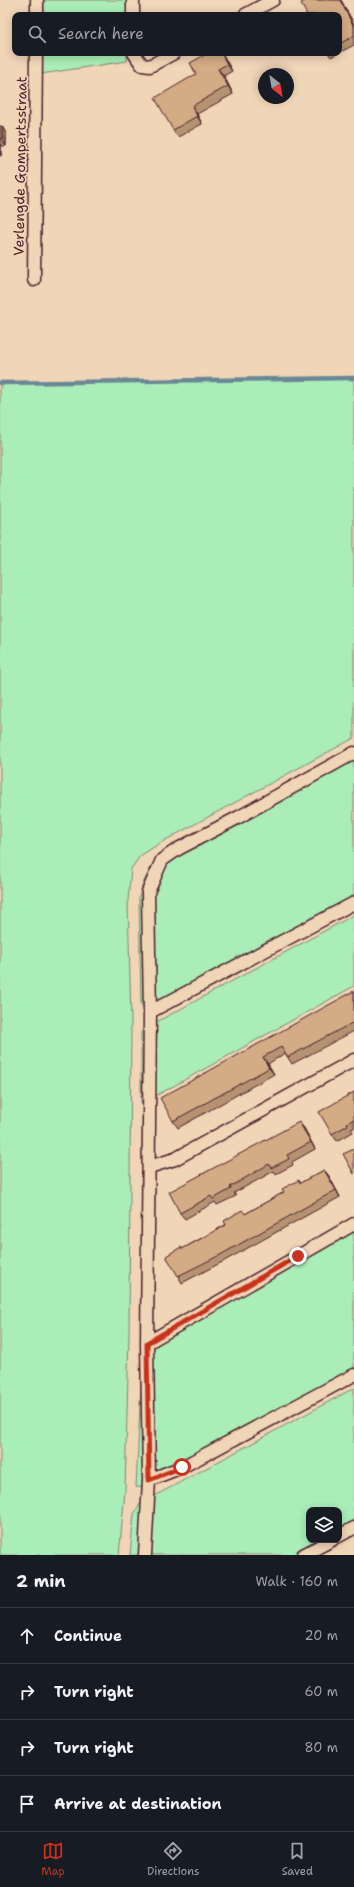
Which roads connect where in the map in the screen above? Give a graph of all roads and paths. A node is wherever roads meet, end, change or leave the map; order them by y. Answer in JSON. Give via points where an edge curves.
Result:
{"nodes":[{"id":1,"x":37,"y":0,"type":"edge"},
{"id":2,"x":134,"y":0,"type":"edge"},
{"id":3,"x":273,"y":0,"type":"edge"},
{"id":4,"x":37,"y":12,"type":"edge"},
{"id":5,"x":133,"y":12,"type":"edge"},
{"id":6,"x":251,"y":12,"type":"edge"},
{"id":7,"x":36,"y":56,"type":"edge"},
{"id":8,"x":136,"y":56,"type":"edge"},
{"id":9,"x":168,"y":56,"type":"edge"},
{"id":10,"x":34,"y":280,"type":"dead end"},
{"id":11,"x":354,"y":752,"type":"edge"},
{"id":12,"x":354,"y":903,"type":"edge"},
{"id":13,"x":150,"y":1012,"type":"junction"},
{"id":14,"x":354,"y":1060,"type":"edge"},
{"id":15,"x":148,"y":1167,"type":"junction"},
{"id":16,"x":354,"y":1224,"type":"edge"},
{"id":17,"x":147,"y":1343,"type":"junction"},
{"id":18,"x":354,"y":1375,"type":"edge"},
{"id":19,"x":149,"y":1480,"type":"junction"},
{"id":20,"x":354,"y":1528,"type":"edge"},
{"id":21,"x":342,"y":1534,"type":"edge"},
{"id":22,"x":326,"y":1543,"type":"edge"},
{"id":23,"x":145,"y":1555,"type":"edge"},
{"id":24,"x":303,"y":1555,"type":"edge"}],
"edges":[{"from":1,"to":4,"type":"street"},
{"from":2,"to":5,"type":"street"},
{"from":3,"to":6,"type":"street"},
{"from":7,"to":10,"type":"street","name":"Verlengde Gompertsstraat"},
{"from":8,"to":9,"type":"street","via":[[142,65],[150,66]]},
{"from":11,"to":13,"type":"street","via":[[178,848],[162,860],[148,892]]},
{"from":12,"to":13,"type":"street"},
{"from":13,"to":15,"type":"street"},
{"from":14,"to":15,"type":"street","via":[[175,1158]]},
{"from":15,"to":17,"type":"street"},
{"from":16,"to":17,"type":"street"},
{"from":17,"to":19,"type":"street"},
{"from":18,"to":19,"type":"street","via":[[182,1467]]},
{"from":19,"to":23,"type":"street"},
{"from":20,"to":21,"type":"street"},
{"from":22,"to":24,"type":"street"}]}
